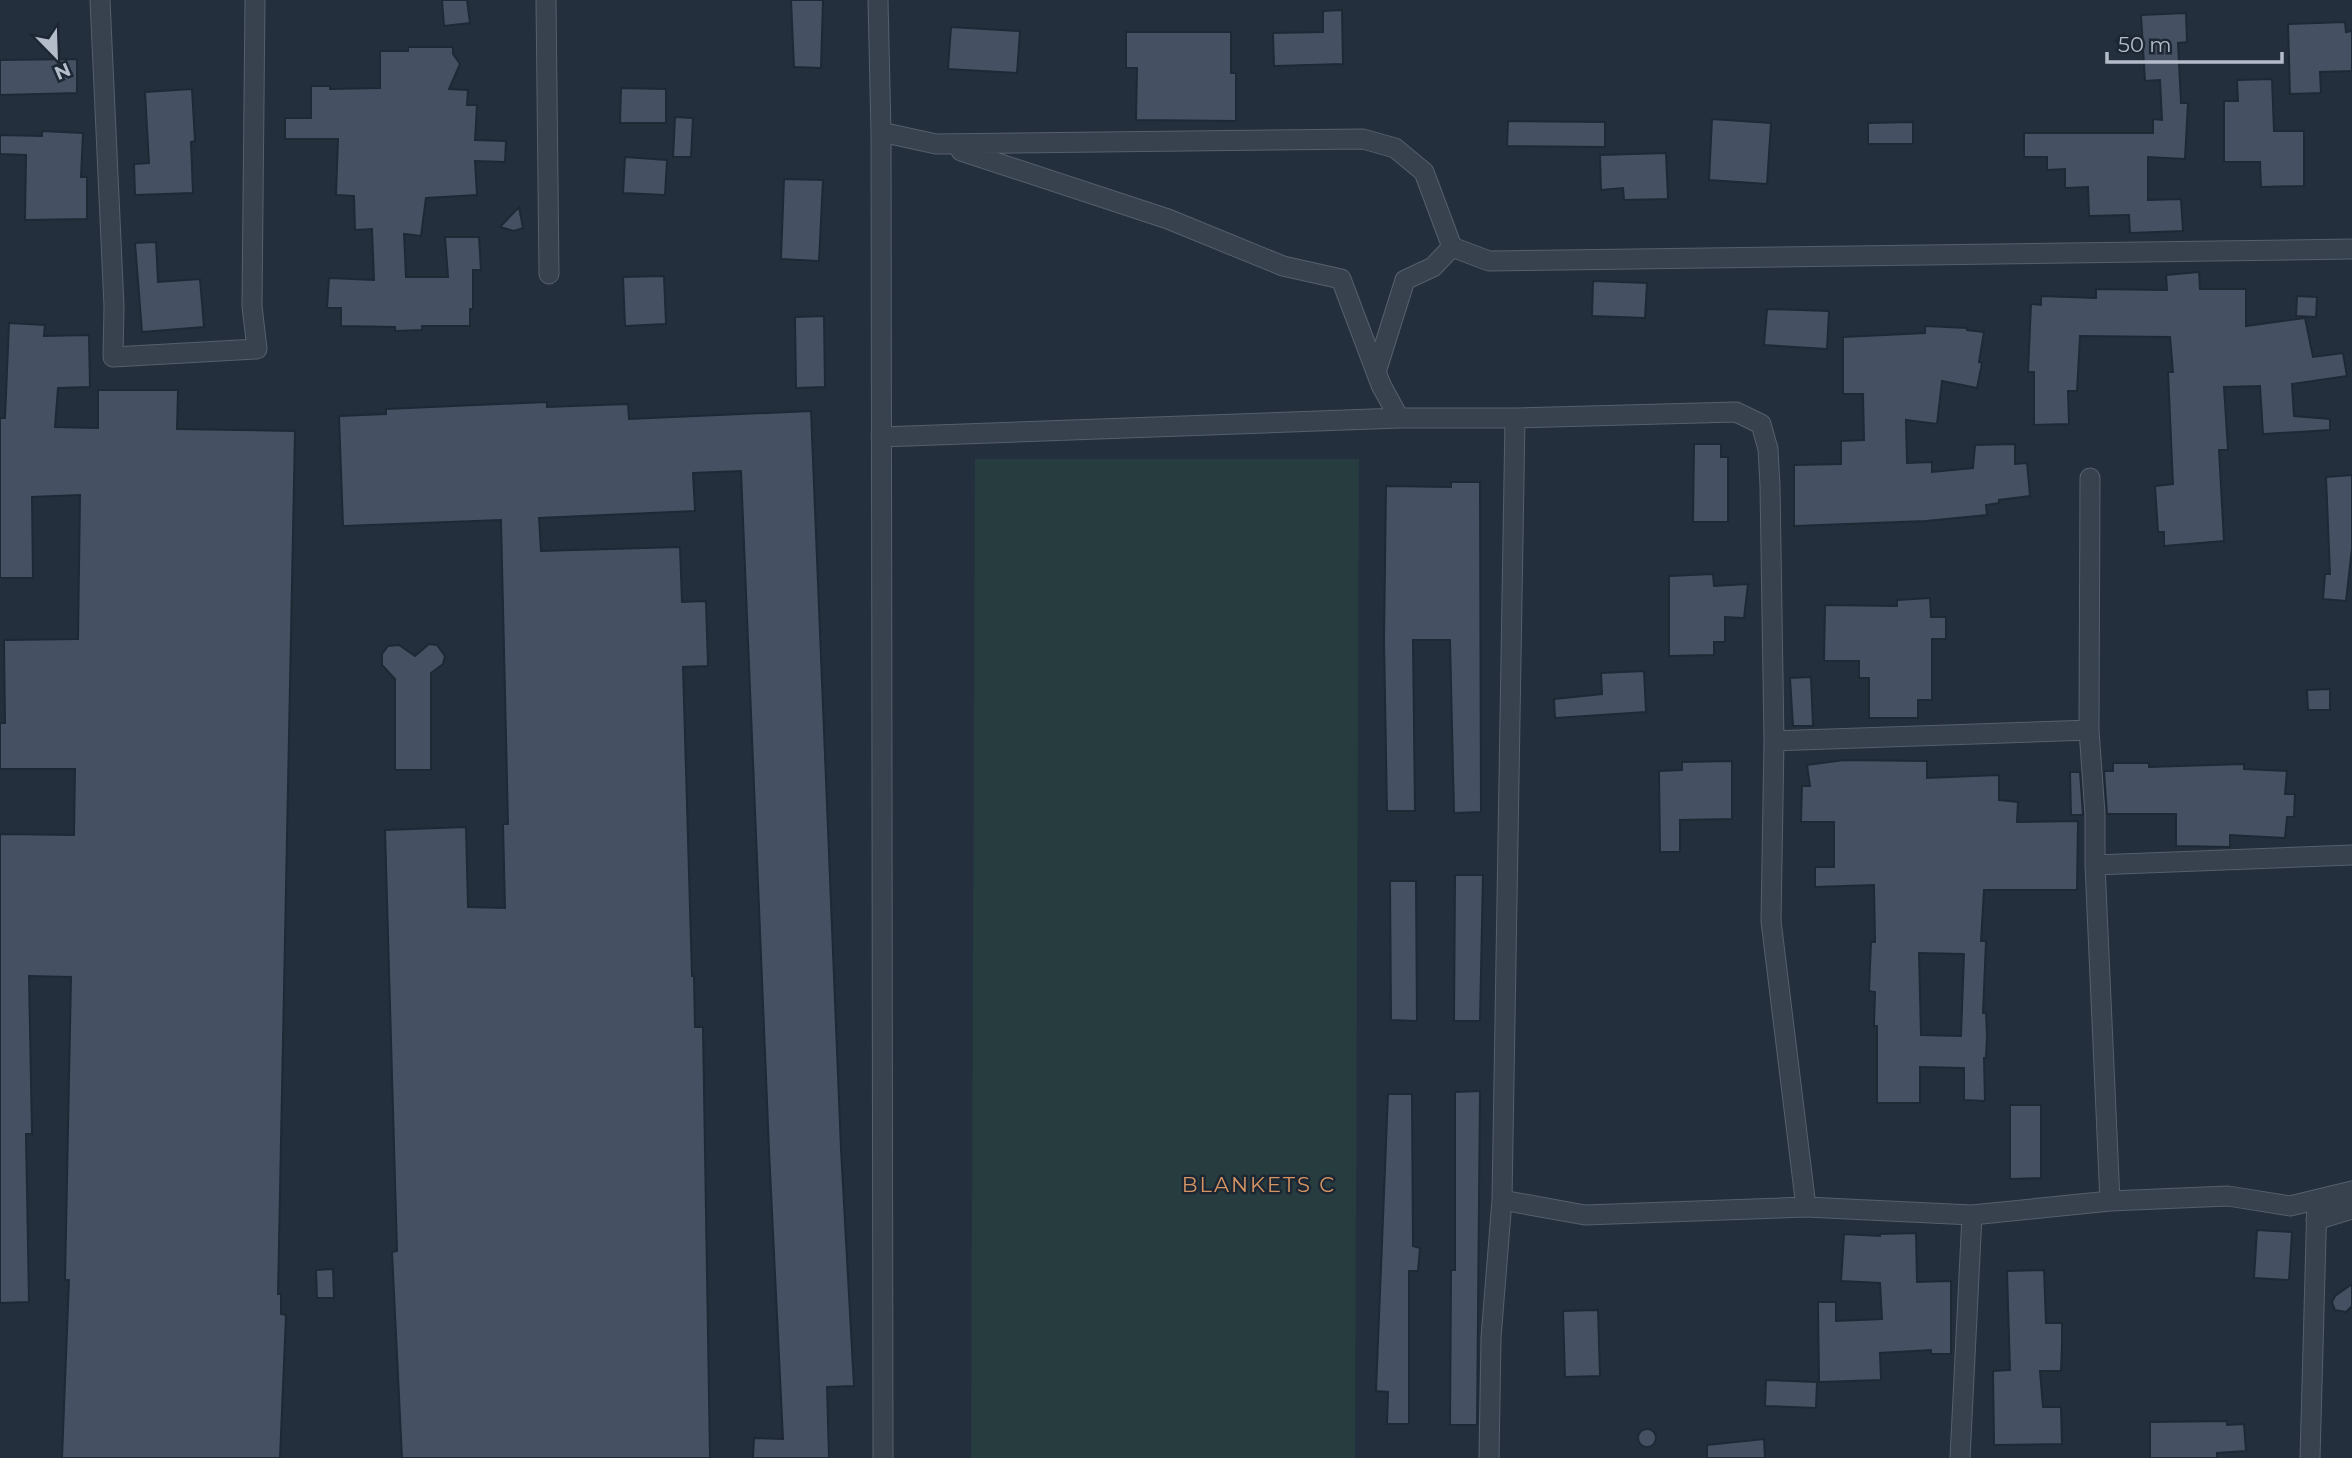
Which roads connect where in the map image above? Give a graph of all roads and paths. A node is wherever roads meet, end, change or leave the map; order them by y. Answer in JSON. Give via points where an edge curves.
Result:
{"nodes":[{"id":1,"x":100,"y":0,"type":"edge"},
{"id":2,"x":255,"y":0,"type":"edge"},
{"id":3,"x":546,"y":0,"type":"edge"},
{"id":4,"x":878,"y":0,"type":"edge"},
{"id":5,"x":881,"y":132,"type":"junction"},
{"id":6,"x":936,"y":144,"type":"junction"},
{"id":7,"x":1452,"y":247,"type":"junction"},
{"id":8,"x":2352,"y":249,"type":"edge"},
{"id":9,"x":549,"y":274,"type":"dead end"},
{"id":10,"x":1377,"y":372,"type":"junction"},
{"id":11,"x":1399,"y":418,"type":"junction"},
{"id":12,"x":1515,"y":418,"type":"junction"},
{"id":13,"x":881,"y":437,"type":"junction"},
{"id":14,"x":2090,"y":478,"type":"dead end"},
{"id":15,"x":2089,"y":730,"type":"junction"},
{"id":16,"x":1773,"y":741,"type":"junction"},
{"id":17,"x":2352,"y":855,"type":"edge"},
{"id":18,"x":2095,"y":865,"type":"junction"},
{"id":19,"x":2352,"y":1191,"type":"edge"},
{"id":20,"x":1502,"y":1200,"type":"junction"},
{"id":21,"x":2110,"y":1201,"type":"junction"},
{"id":22,"x":1806,"y":1207,"type":"junction"},
{"id":23,"x":2352,"y":1209,"type":"edge"},
{"id":24,"x":2317,"y":1210,"type":"junction"},
{"id":25,"x":1972,"y":1215,"type":"junction"},
{"id":26,"x":883,"y":1458,"type":"edge"},
{"id":27,"x":1489,"y":1458,"type":"edge"},
{"id":28,"x":1960,"y":1458,"type":"edge"},
{"id":29,"x":2310,"y":1458,"type":"edge"}],
"edges":[{"from":1,"to":2,"type":"street","via":[[113,357],[257,349],[252,306]]},
{"from":3,"to":9,"type":"street"},
{"from":4,"to":5,"type":"street"},
{"from":5,"to":6,"type":"street"},
{"from":5,"to":13,"type":"street"},
{"from":6,"to":7,"type":"street","via":[[1363,139],[1395,148],[1424,172]]},
{"from":6,"to":10,"type":"street","via":[[1168,219],[1283,266],[1341,279]]},
{"from":7,"to":8,"type":"street","via":[[1489,261]]},
{"from":7,"to":10,"type":"street","via":[[1433,267],[1405,280]]},
{"from":10,"to":11,"type":"street"},
{"from":11,"to":12,"type":"street"},
{"from":11,"to":13,"type":"street"},
{"from":12,"to":16,"type":"street","via":[[1736,412],[1761,424],[1770,486]]},
{"from":12,"to":20,"type":"street"},
{"from":13,"to":26,"type":"street"},
{"from":14,"to":15,"type":"street"},
{"from":15,"to":16,"type":"street"},
{"from":15,"to":18,"type":"street"},
{"from":16,"to":22,"type":"street","via":[[1771,921]]},
{"from":17,"to":18,"type":"street"},
{"from":18,"to":21,"type":"street"},
{"from":19,"to":24,"type":"street"},
{"from":20,"to":22,"type":"street","via":[[1585,1215]]},
{"from":20,"to":27,"type":"street","via":[[1491,1338]]},
{"from":21,"to":24,"type":"street","via":[[2228,1196]]},
{"from":21,"to":25,"type":"street"},
{"from":22,"to":25,"type":"street"},
{"from":23,"to":24,"type":"street"},
{"from":24,"to":29,"type":"street"},
{"from":25,"to":28,"type":"street"}]}
